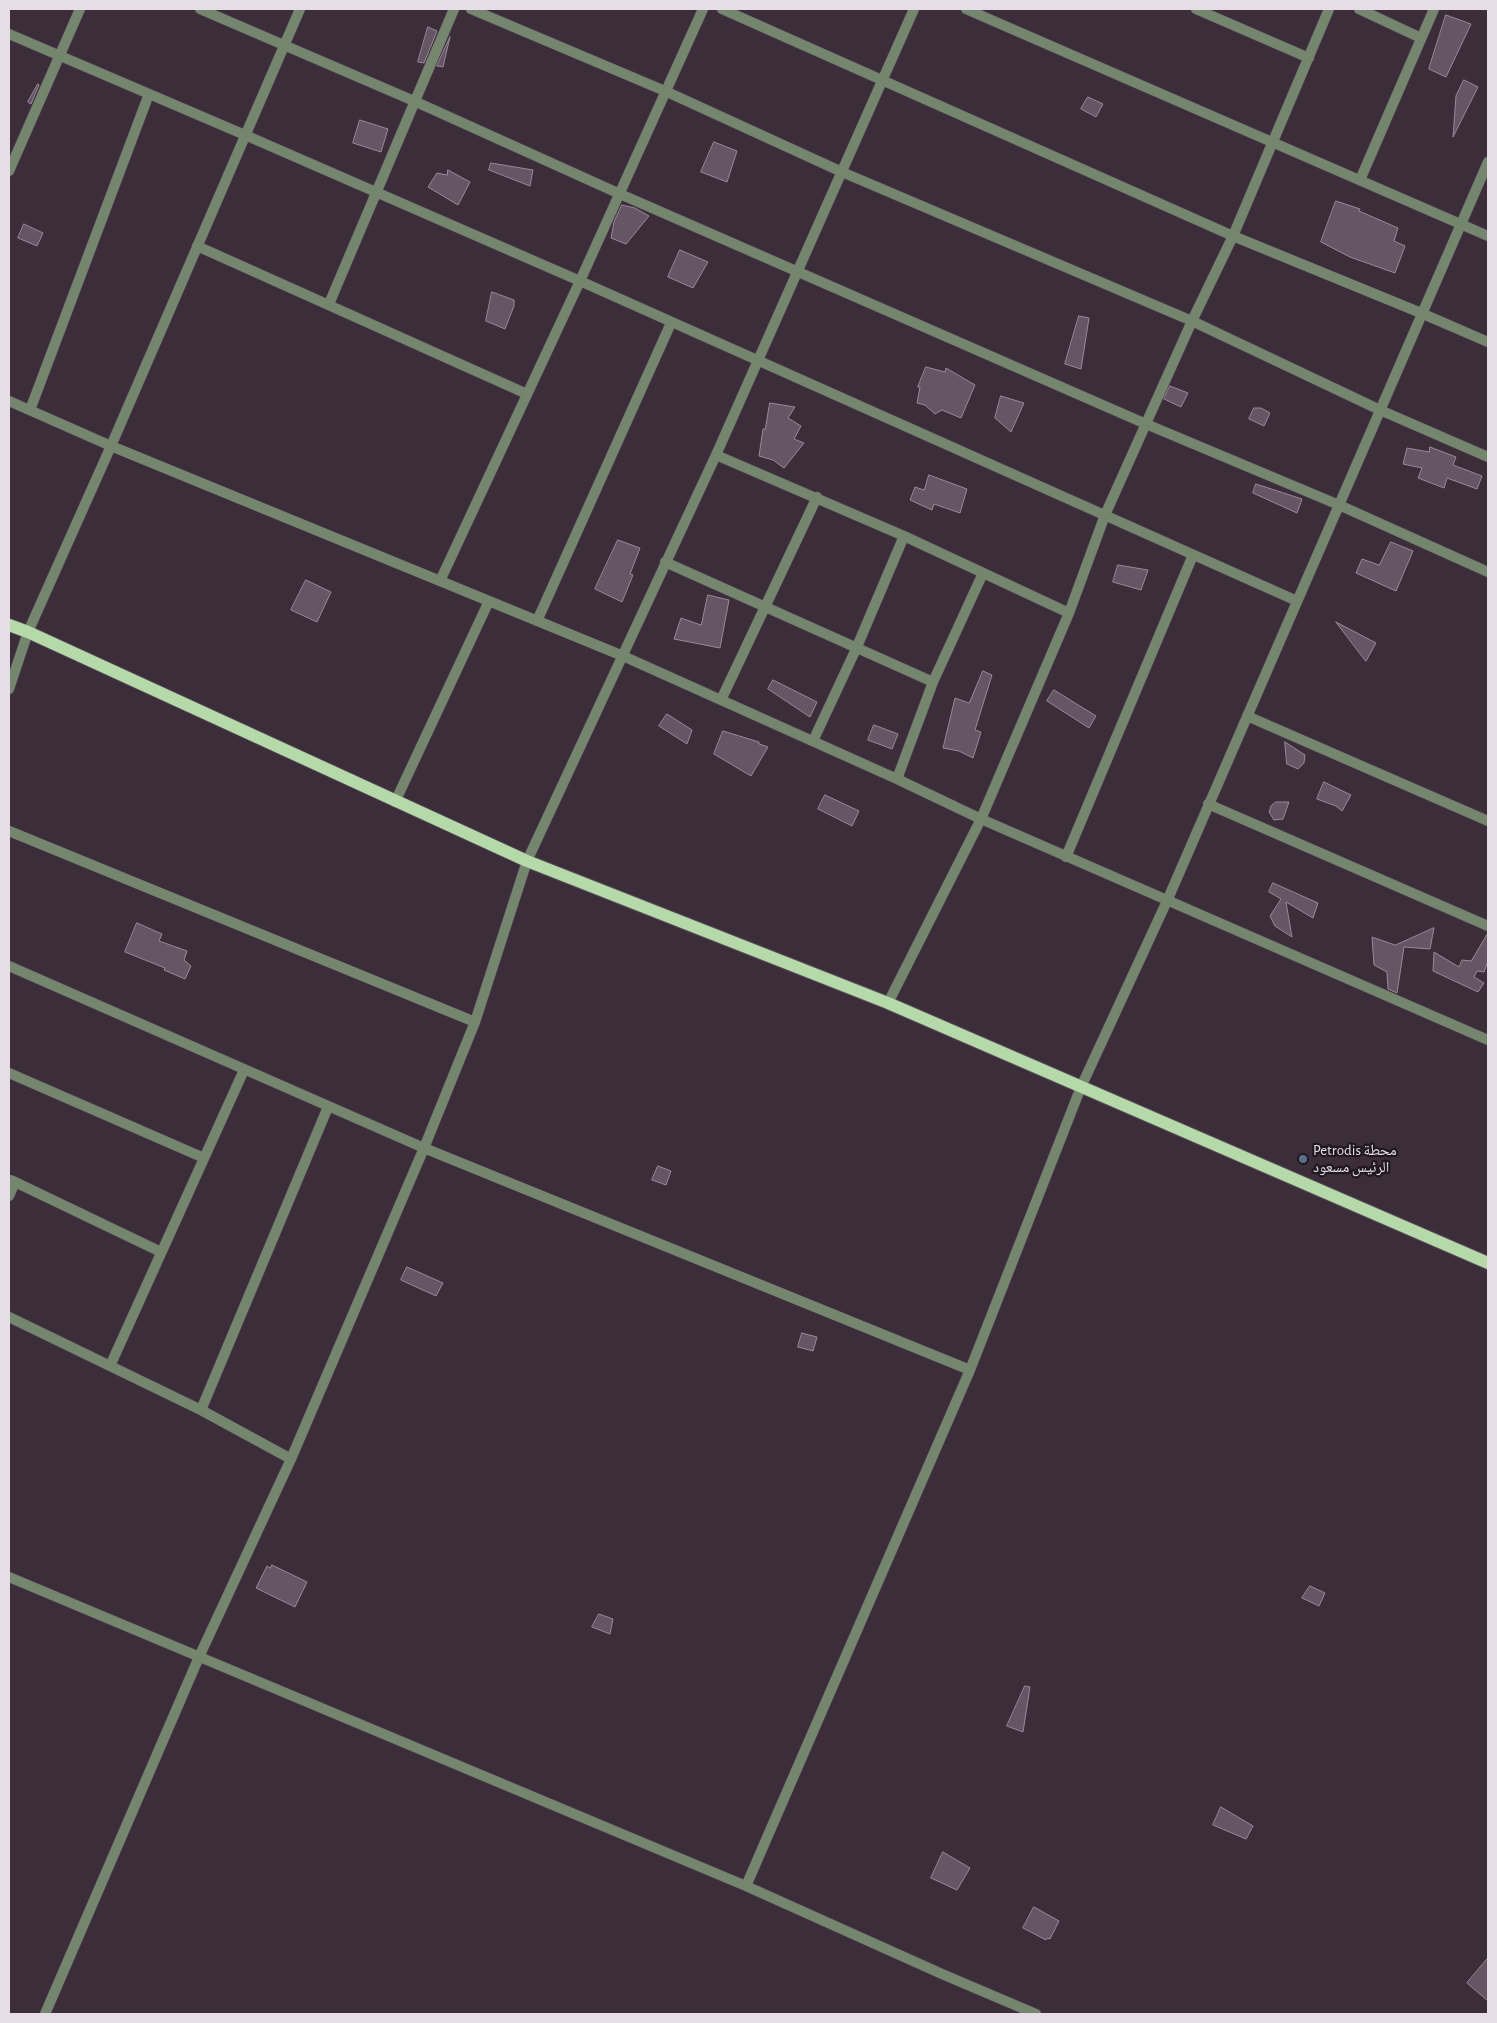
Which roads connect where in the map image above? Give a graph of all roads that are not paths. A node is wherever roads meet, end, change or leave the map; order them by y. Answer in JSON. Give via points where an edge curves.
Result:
{"nodes":[{"id":1,"x":80,"y":9,"type":"edge"},
{"id":2,"x":200,"y":9,"type":"edge"},
{"id":3,"x":300,"y":9,"type":"edge"},
{"id":4,"x":454,"y":9,"type":"edge"},
{"id":5,"x":472,"y":9,"type":"edge"},
{"id":6,"x":704,"y":9,"type":"edge"},
{"id":7,"x":722,"y":9,"type":"edge"},
{"id":8,"x":914,"y":9,"type":"edge"},
{"id":9,"x":966,"y":9,"type":"edge"},
{"id":10,"x":1196,"y":9,"type":"edge"},
{"id":11,"x":1329,"y":9,"type":"edge"},
{"id":12,"x":1359,"y":9,"type":"edge"},
{"id":13,"x":1434,"y":9,"type":"edge"},
{"id":14,"x":9,"y":34,"type":"edge"},
{"id":15,"x":1421,"y":38,"type":"junction"},
{"id":16,"x":284,"y":46,"type":"junction"},
{"id":17,"x":58,"y":56,"type":"junction"},
{"id":18,"x":1308,"y":58,"type":"junction"},
{"id":19,"x":883,"y":79,"type":"junction"},
{"id":20,"x":665,"y":91,"type":"junction"},
{"id":21,"x":148,"y":94,"type":"junction"},
{"id":22,"x":414,"y":101,"type":"junction"},
{"id":23,"x":245,"y":135,"type":"junction"},
{"id":24,"x":1273,"y":143,"type":"junction"},
{"id":25,"x":13,"y":150,"type":"edge"},
{"id":26,"x":1488,"y":162,"type":"edge"},
{"id":27,"x":9,"y":171,"type":"edge"},
{"id":28,"x":842,"y":172,"type":"junction"},
{"id":29,"x":1360,"y":180,"type":"junction"},
{"id":30,"x":377,"y":192,"type":"junction"},
{"id":31,"x":620,"y":194,"type":"junction"},
{"id":32,"x":1461,"y":225,"type":"junction"},
{"id":33,"x":1233,"y":236,"type":"junction"},
{"id":34,"x":1488,"y":236,"type":"edge"},
{"id":35,"x":198,"y":246,"type":"junction"},
{"id":36,"x":798,"y":271,"type":"junction"},
{"id":37,"x":580,"y":281,"type":"junction"},
{"id":38,"x":328,"y":304,"type":"junction"},
{"id":39,"x":1422,"y":312,"type":"junction"},
{"id":40,"x":1192,"y":321,"type":"junction"},
{"id":41,"x":672,"y":323,"type":"junction"},
{"id":42,"x":1488,"y":342,"type":"edge"},
{"id":43,"x":756,"y":361,"type":"junction"},
{"id":44,"x":527,"y":394,"type":"junction"},
{"id":45,"x":9,"y":401,"type":"edge"},
{"id":46,"x":30,"y":410,"type":"junction"},
{"id":47,"x":1380,"y":410,"type":"junction"},
{"id":48,"x":1146,"y":424,"type":"junction"},
{"id":49,"x":112,"y":446,"type":"junction"},
{"id":50,"x":716,"y":455,"type":"junction"},
{"id":51,"x":1488,"y":457,"type":"edge"},
{"id":52,"x":816,"y":497,"type":"junction"},
{"id":53,"x":1339,"y":505,"type":"junction"},
{"id":54,"x":1105,"y":514,"type":"junction"},
{"id":55,"x":904,"y":536,"type":"junction"},
{"id":56,"x":1193,"y":555,"type":"junction"},
{"id":57,"x":665,"y":562,"type":"junction"},
{"id":58,"x":983,"y":572,"type":"junction"},
{"id":59,"x":1488,"y":572,"type":"edge"},
{"id":60,"x":440,"y":581,"type":"junction"},
{"id":61,"x":488,"y":601,"type":"junction"},
{"id":62,"x":1297,"y":601,"type":"junction"},
{"id":63,"x":764,"y":606,"type":"junction"},
{"id":64,"x":1069,"y":613,"type":"junction"},
{"id":65,"x":537,"y":621,"type":"junction"},
{"id":66,"x":9,"y":625,"type":"edge"},
{"id":67,"x":28,"y":632,"type":"junction"},
{"id":68,"x":856,"y":649,"type":"junction"},
{"id":69,"x":623,"y":656,"type":"junction"},
{"id":70,"x":932,"y":682,"type":"junction"},
{"id":71,"x":9,"y":689,"type":"edge"},
{"id":72,"x":721,"y":700,"type":"junction"},
{"id":73,"x":1247,"y":716,"type":"junction"},
{"id":74,"x":813,"y":740,"type":"junction"},
{"id":75,"x":897,"y":779,"type":"junction"},
{"id":76,"x":395,"y":802,"type":"junction"},
{"id":77,"x":1208,"y":804,"type":"junction"},
{"id":78,"x":981,"y":820,"type":"junction"},
{"id":79,"x":1488,"y":821,"type":"edge"},
{"id":80,"x":9,"y":831,"type":"edge"},
{"id":81,"x":1066,"y":857,"type":"junction"},
{"id":82,"x":528,"y":861,"type":"junction"},
{"id":83,"x":1166,"y":901,"type":"junction"},
{"id":84,"x":1488,"y":926,"type":"edge"},
{"id":85,"x":9,"y":966,"type":"edge"},
{"id":86,"x":888,"y":1003,"type":"junction"},
{"id":87,"x":475,"y":1022,"type":"junction"},
{"id":88,"x":1488,"y":1040,"type":"edge"},
{"id":89,"x":244,"y":1070,"type":"junction"},
{"id":90,"x":9,"y":1073,"type":"edge"},
{"id":91,"x":1081,"y":1087,"type":"junction"},
{"id":92,"x":328,"y":1107,"type":"junction"},
{"id":93,"x":424,"y":1148,"type":"junction"},
{"id":94,"x":204,"y":1158,"type":"junction"},
{"id":95,"x":12,"y":1181,"type":"edge"},
{"id":96,"x":9,"y":1196,"type":"edge"},
{"id":97,"x":161,"y":1252,"type":"junction"},
{"id":98,"x":1488,"y":1263,"type":"edge"},
{"id":99,"x":9,"y":1317,"type":"edge"},
{"id":100,"x":110,"y":1366,"type":"junction"},
{"id":101,"x":970,"y":1370,"type":"junction"},
{"id":102,"x":201,"y":1410,"type":"junction"},
{"id":103,"x":291,"y":1459,"type":"junction"},
{"id":104,"x":9,"y":1577,"type":"edge"},
{"id":105,"x":199,"y":1657,"type":"junction"},
{"id":106,"x":746,"y":1886,"type":"junction"},
{"id":107,"x":45,"y":2014,"type":"edge"},
{"id":108,"x":1036,"y":2014,"type":"edge"}],
"edges":[{"from":1,"to":17,"type":"street"},
{"from":2,"to":16,"type":"street"},
{"from":3,"to":16,"type":"street"},
{"from":4,"to":22,"type":"street"},
{"from":5,"to":20,"type":"street"},
{"from":6,"to":20,"type":"street"},
{"from":7,"to":19,"type":"street"},
{"from":8,"to":19,"type":"street"},
{"from":9,"to":24,"type":"street"},
{"from":10,"to":18,"type":"street"},
{"from":11,"to":18,"type":"street"},
{"from":12,"to":15,"type":"street"},
{"from":13,"to":15,"type":"street"},
{"from":14,"to":17,"type":"street"},
{"from":15,"to":29,"type":"street"},
{"from":16,"to":22,"type":"street"},
{"from":16,"to":23,"type":"street"},
{"from":17,"to":21,"type":"street"},
{"from":17,"to":25,"type":"street"},
{"from":18,"to":24,"type":"street"},
{"from":19,"to":28,"type":"street"},
{"from":19,"to":33,"type":"street"},
{"from":20,"to":28,"type":"street"},
{"from":20,"to":31,"type":"street"},
{"from":21,"to":23,"type":"street"},
{"from":21,"to":46,"type":"street"},
{"from":22,"to":30,"type":"street"},
{"from":22,"to":31,"type":"street"},
{"from":23,"to":30,"type":"street"},
{"from":23,"to":35,"type":"street"},
{"from":24,"to":29,"type":"street"},
{"from":24,"to":33,"type":"street"},
{"from":25,"to":27,"type":"street"},
{"from":26,"to":32,"type":"street"},
{"from":28,"to":36,"type":"street"},
{"from":28,"to":40,"type":"street"},
{"from":29,"to":32,"type":"street"},
{"from":30,"to":37,"type":"street"},
{"from":30,"to":38,"type":"street"},
{"from":31,"to":36,"type":"street"},
{"from":31,"to":37,"type":"street"},
{"from":32,"to":34,"type":"street"},
{"from":32,"to":39,"type":"street"},
{"from":33,"to":39,"type":"street"},
{"from":33,"to":40,"type":"street"},
{"from":35,"to":38,"type":"street"},
{"from":35,"to":49,"type":"street"},
{"from":36,"to":43,"type":"street"},
{"from":36,"to":48,"type":"street"},
{"from":37,"to":41,"type":"street"},
{"from":37,"to":44,"type":"street"},
{"from":38,"to":44,"type":"street"},
{"from":39,"to":42,"type":"street"},
{"from":39,"to":47,"type":"street"},
{"from":40,"to":47,"type":"street"},
{"from":40,"to":48,"type":"street"},
{"from":41,"to":43,"type":"street"},
{"from":41,"to":65,"type":"street"},
{"from":43,"to":50,"type":"street"},
{"from":43,"to":54,"type":"street"},
{"from":44,"to":60,"type":"street"},
{"from":45,"to":46,"type":"street"},
{"from":46,"to":49,"type":"street"},
{"from":47,"to":51,"type":"street"},
{"from":47,"to":53,"type":"street"},
{"from":48,"to":53,"type":"street"},
{"from":48,"to":54,"type":"street"},
{"from":49,"to":60,"type":"street"},
{"from":49,"to":67,"type":"street"},
{"from":50,"to":52,"type":"street"},
{"from":50,"to":57,"type":"street"},
{"from":52,"to":55,"type":"street"},
{"from":52,"to":63,"type":"street"},
{"from":53,"to":59,"type":"street"},
{"from":53,"to":62,"type":"street"},
{"from":54,"to":56,"type":"street"},
{"from":54,"to":64,"type":"street"},
{"from":55,"to":58,"type":"street"},
{"from":55,"to":68,"type":"street"},
{"from":56,"to":62,"type":"street"},
{"from":56,"to":81,"type":"street"},
{"from":57,"to":63,"type":"street"},
{"from":57,"to":69,"type":"street"},
{"from":58,"to":64,"type":"street"},
{"from":58,"to":70,"type":"street"},
{"from":60,"to":61,"type":"street"},
{"from":61,"to":65,"type":"street"},
{"from":61,"to":76,"type":"street"},
{"from":62,"to":73,"type":"street"},
{"from":63,"to":68,"type":"street"},
{"from":63,"to":72,"type":"street"},
{"from":64,"to":78,"type":"street"},
{"from":65,"to":69,"type":"street"},
{"from":66,"to":67,"type":"main road"},
{"from":67,"to":71,"type":"street"},
{"from":67,"to":76,"type":"main road"},
{"from":68,"to":70,"type":"street"},
{"from":68,"to":74,"type":"street"},
{"from":69,"to":72,"type":"street"},
{"from":69,"to":82,"type":"street"},
{"from":70,"to":75,"type":"street"},
{"from":72,"to":74,"type":"street"},
{"from":73,"to":77,"type":"street"},
{"from":73,"to":79,"type":"street"},
{"from":74,"to":75,"type":"street"},
{"from":75,"to":78,"type":"street"},
{"from":76,"to":82,"type":"main road"},
{"from":77,"to":83,"type":"street"},
{"from":77,"to":84,"type":"street"},
{"from":78,"to":81,"type":"street"},
{"from":78,"to":86,"type":"street"},
{"from":80,"to":87,"type":"street"},
{"from":81,"to":83,"type":"street"},
{"from":82,"to":86,"type":"main road"},
{"from":82,"to":87,"type":"street"},
{"from":83,"to":88,"type":"street"},
{"from":83,"to":91,"type":"street"},
{"from":85,"to":89,"type":"street"},
{"from":86,"to":91,"type":"main road"},
{"from":87,"to":93,"type":"street"},
{"from":89,"to":92,"type":"street"},
{"from":89,"to":94,"type":"street"},
{"from":90,"to":94,"type":"street"},
{"from":91,"to":98,"type":"main road"},
{"from":91,"to":101,"type":"street"},
{"from":92,"to":93,"type":"street"},
{"from":92,"to":102,"type":"street"},
{"from":93,"to":101,"type":"street"},
{"from":93,"to":103,"type":"street"},
{"from":94,"to":97,"type":"street"},
{"from":95,"to":96,"type":"street"},
{"from":95,"to":97,"type":"street"},
{"from":97,"to":100,"type":"street"},
{"from":99,"to":100,"type":"street"},
{"from":100,"to":102,"type":"street"},
{"from":101,"to":106,"type":"street"},
{"from":102,"to":103,"type":"street"},
{"from":103,"to":105,"type":"street"},
{"from":104,"to":105,"type":"street"},
{"from":105,"to":106,"type":"street"},
{"from":105,"to":107,"type":"street"},
{"from":106,"to":108,"type":"street"}]}
